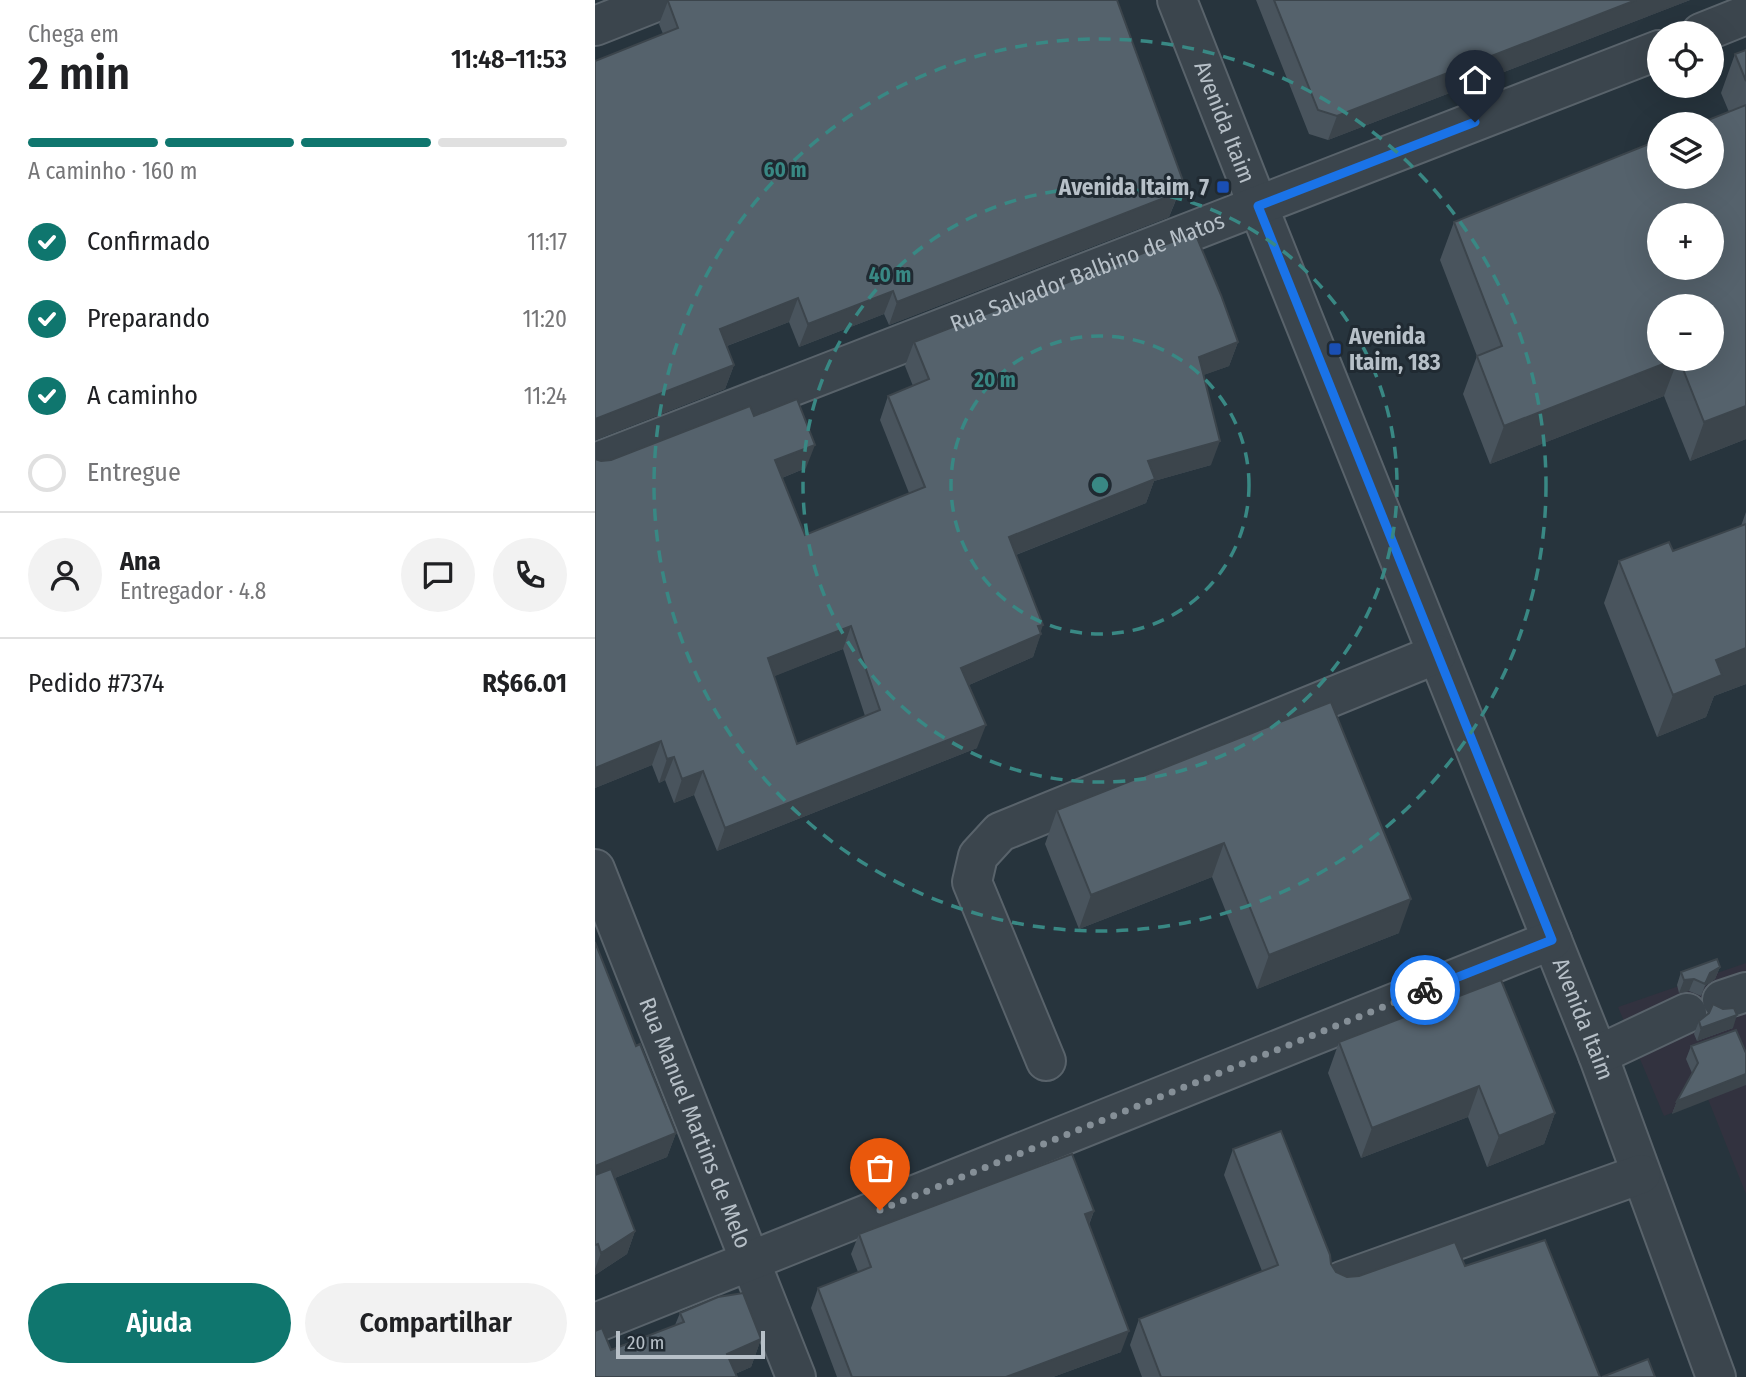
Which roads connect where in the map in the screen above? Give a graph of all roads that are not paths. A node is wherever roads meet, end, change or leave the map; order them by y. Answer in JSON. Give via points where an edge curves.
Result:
{"nodes":[{"id":1,"x":661,"y":0,"type":"edge"},
{"id":2,"x":1177,"y":0,"type":"edge"},
{"id":3,"x":1746,"y":15,"type":"edge"},
{"id":4,"x":1724,"y":24,"type":"edge"},
{"id":5,"x":595,"y":26,"type":"edge"},
{"id":6,"x":1647,"y":55,"type":"edge"},
{"id":7,"x":1258,"y":206,"type":"junction"},
{"id":8,"x":595,"y":463,"type":"edge"},
{"id":9,"x":1437,"y":654,"type":"junction"},
{"id":10,"x":595,"y":869,"type":"edge"},
{"id":11,"x":1552,"y":940,"type":"junction"},
{"id":12,"x":1687,"y":1013,"type":"dead end"},
{"id":13,"x":1598,"y":1055,"type":"junction"},
{"id":14,"x":1046,"y":1061,"type":"dead end"},
{"id":15,"x":1641,"y":1174,"type":"junction"},
{"id":16,"x":751,"y":1262,"type":"junction"},
{"id":17,"x":1342,"y":1281,"type":"edge"},
{"id":18,"x":595,"y":1322,"type":"edge"},
{"id":19,"x":796,"y":1377,"type":"edge"},
{"id":20,"x":1716,"y":1377,"type":"edge"}],
"edges":[{"from":1,"to":5,"type":"street"},
{"from":2,"to":7,"type":"street","name":"Avenida Itaim"},
{"from":3,"to":4,"type":"street"},
{"from":6,"to":7,"type":"street","name":"Rua Salvador Balbino de Matos"},
{"from":7,"to":8,"type":"street","name":"Rua Salvador Balbino de Matos"},
{"from":7,"to":9,"type":"street","name":"Avenida Itaim"},
{"from":9,"to":11,"type":"street","name":"Avenida Itaim"},
{"from":9,"to":14,"type":"street","via":[[1000,832],[978,856],[972,882]]},
{"from":10,"to":16,"type":"street","name":"Rua Manuel Martins de Melo"},
{"from":11,"to":13,"type":"street","name":"Avenida Itaim"},
{"from":11,"to":16,"type":"street"},
{"from":12,"to":13,"type":"street"},
{"from":13,"to":15,"type":"street","name":"Avenida Itaim"},
{"from":15,"to":17,"type":"street"},
{"from":15,"to":20,"type":"street","name":"Avenida Itaim"},
{"from":16,"to":18,"type":"street"},
{"from":16,"to":19,"type":"street","name":"Rua Manuel Martins de Melo"}]}
